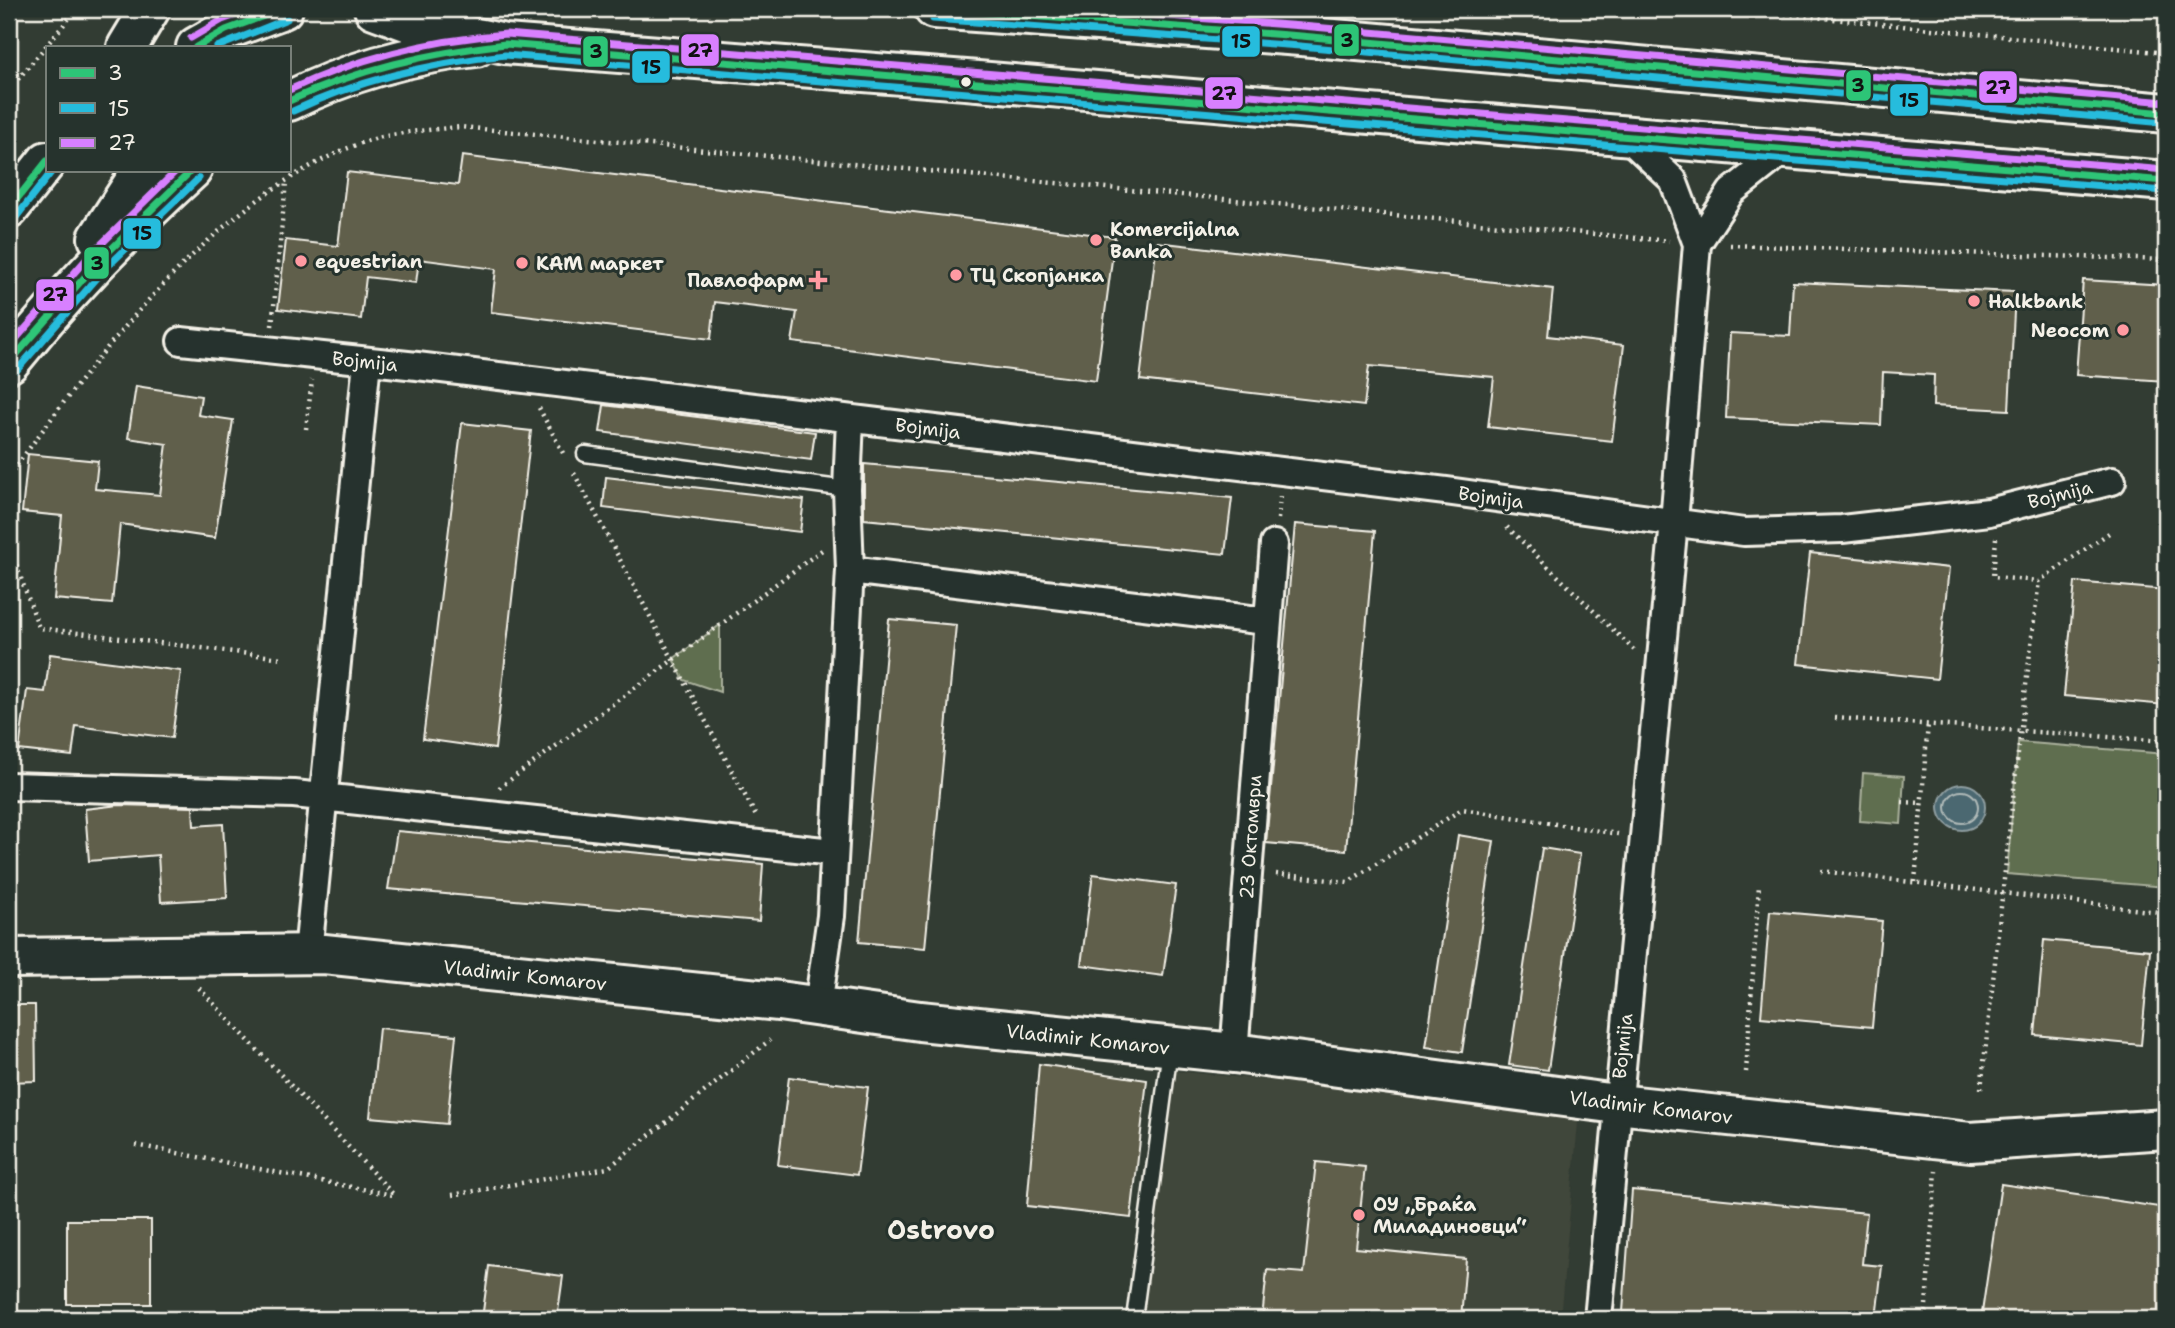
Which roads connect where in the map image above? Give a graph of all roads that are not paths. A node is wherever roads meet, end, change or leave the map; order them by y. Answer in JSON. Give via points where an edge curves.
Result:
{"nodes":[{"id":1,"x":150,"y":9,"type":"edge"},
{"id":2,"x":282,"y":9,"type":"edge"},
{"id":3,"x":374,"y":9,"type":"edge"},
{"id":4,"x":934,"y":9,"type":"edge"},
{"id":5,"x":1302,"y":22,"type":"edge"},
{"id":6,"x":217,"y":33,"type":"edge"},
{"id":7,"x":505,"y":44,"type":"junction"},
{"id":8,"x":128,"y":46,"type":"edge"},
{"id":9,"x":290,"y":101,"type":"edge"},
{"id":10,"x":2166,"y":113,"type":"edge"},
{"id":11,"x":1624,"y":134,"type":"junction"},
{"id":12,"x":1788,"y":148,"type":"junction"},
{"id":13,"x":46,"y":162,"type":"edge"},
{"id":14,"x":141,"y":172,"type":"edge"},
{"id":15,"x":190,"y":172,"type":"edge"},
{"id":16,"x":2166,"y":181,"type":"edge"},
{"id":17,"x":9,"y":209,"type":"edge"},
{"id":18,"x":1697,"y":244,"type":"junction"},
{"id":19,"x":49,"y":313,"type":"junction"},
{"id":20,"x":181,"y":341,"type":"dead end"},
{"id":21,"x":367,"y":361,"type":"junction"},
{"id":22,"x":9,"y":363,"type":"edge"},
{"id":23,"x":850,"y":419,"type":"junction"},
{"id":24,"x":585,"y":454,"type":"dead end"},
{"id":25,"x":2112,"y":481,"type":"dead end"},
{"id":26,"x":847,"y":489,"type":"junction"},
{"id":27,"x":1674,"y":522,"type":"junction"},
{"id":28,"x":1275,"y":544,"type":"road end"},
{"id":29,"x":850,"y":570,"type":"junction"},
{"id":30,"x":1266,"y":621,"type":"junction"},
{"id":31,"x":9,"y":786,"type":"edge"},
{"id":32,"x":321,"y":798,"type":"junction"},
{"id":33,"x":833,"y":852,"type":"junction"},
{"id":34,"x":308,"y":953,"type":"junction"},
{"id":35,"x":9,"y":958,"type":"edge"},
{"id":36,"x":818,"y":1006,"type":"junction"},
{"id":37,"x":1170,"y":1048,"type":"junction"},
{"id":38,"x":1234,"y":1054,"type":"junction"},
{"id":39,"x":1617,"y":1104,"type":"junction"},
{"id":40,"x":2166,"y":1129,"type":"edge"},
{"id":41,"x":1134,"y":1319,"type":"edge"},
{"id":42,"x":1598,"y":1319,"type":"edge"}],
"edges":[{"from":1,"to":8,"type":"street"},
{"from":2,"to":6,"type":"street"},
{"from":3,"to":7,"type":"street","via":[[417,25]]},
{"from":4,"to":5,"type":"street"},
{"from":5,"to":10,"type":"street"},
{"from":7,"to":9,"type":"street","via":[[439,51],[334,81]]},
{"from":7,"to":11,"type":"street"},
{"from":11,"to":12,"type":"street"},
{"from":11,"to":18,"type":"street","via":[[1673,180]]},
{"from":12,"to":16,"type":"street"},
{"from":12,"to":18,"type":"street","via":[[1731,192]]},
{"from":13,"to":17,"type":"street"},
{"from":14,"to":19,"type":"street"},
{"from":15,"to":19,"type":"street"},
{"from":18,"to":27,"type":"street","name":"Bojmija"},
{"from":19,"to":22,"type":"street"},
{"from":20,"to":21,"type":"street","name":"Bojmija"},
{"from":21,"to":23,"type":"street","name":"Bojmija"},
{"from":21,"to":32,"type":"street"},
{"from":23,"to":26,"type":"street"},
{"from":23,"to":27,"type":"street","name":"Bojmija"},
{"from":24,"to":26,"type":"lane"},
{"from":25,"to":27,"type":"street","name":"Bojmija","via":[[1999,509],[1842,529],[1744,532]]},
{"from":26,"to":29,"type":"street"},
{"from":27,"to":39,"type":"street","name":"Bojmija"},
{"from":28,"to":30,"type":"street","name":"23 Октомври"},
{"from":29,"to":30,"type":"street"},
{"from":29,"to":33,"type":"street"},
{"from":30,"to":38,"type":"street","name":"23 Октомври"},
{"from":31,"to":32,"type":"street"},
{"from":32,"to":33,"type":"street"},
{"from":32,"to":34,"type":"street"},
{"from":33,"to":36,"type":"street","via":[[831,916]]},
{"from":34,"to":35,"type":"street","name":"Vladimir Komarov"},
{"from":34,"to":36,"type":"street","name":"Vladimir Komarov"},
{"from":36,"to":37,"type":"street","name":"Vladimir Komarov"},
{"from":37,"to":38,"type":"street","name":"Vladimir Komarov"},
{"from":37,"to":41,"type":"lane"},
{"from":38,"to":39,"type":"street","name":"Vladimir Komarov"},
{"from":39,"to":40,"type":"street","name":"Vladimir Komarov","via":[[1970,1142]]},
{"from":39,"to":42,"type":"street","name":"Bojmija"}]}
